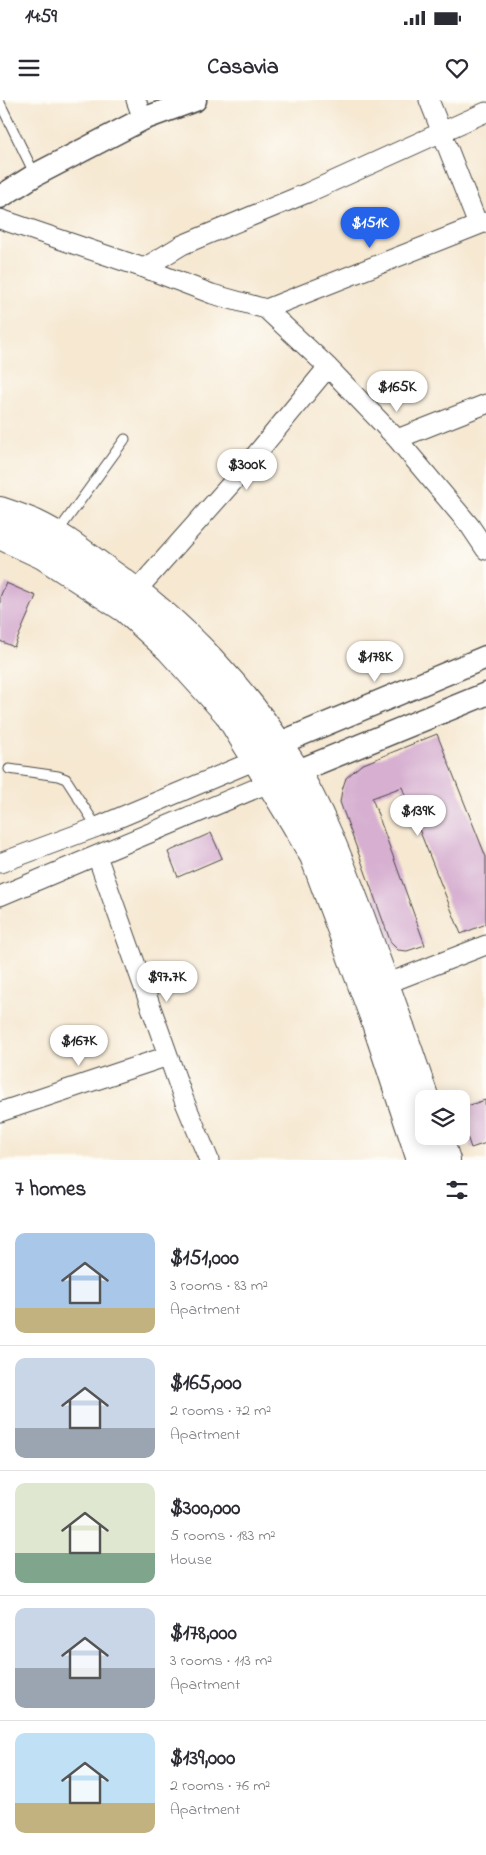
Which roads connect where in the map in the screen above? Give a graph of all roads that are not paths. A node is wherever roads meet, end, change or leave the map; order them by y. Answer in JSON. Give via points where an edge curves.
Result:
{"nodes":[{"id":1,"x":195,"y":100,"type":"edge"},
{"id":2,"x":429,"y":100,"type":"edge"},
{"id":3,"x":0,"y":103,"type":"edge"},
{"id":4,"x":140,"y":109,"type":"edge"},
{"id":5,"x":486,"y":112,"type":"edge"},
{"id":6,"x":441,"y":132,"type":"junction"},
{"id":7,"x":35,"y":175,"type":"junction"},
{"id":8,"x":0,"y":196,"type":"edge"},
{"id":9,"x":0,"y":219,"type":"edge"},
{"id":10,"x":482,"y":223,"type":"edge"},
{"id":11,"x":144,"y":268,"type":"junction"},
{"id":12,"x":266,"y":309,"type":"junction"},
{"id":13,"x":328,"y":367,"type":"junction"},
{"id":14,"x":486,"y":404,"type":"edge"},
{"id":15,"x":397,"y":438,"type":"junction"},
{"id":16,"x":125,"y":439,"type":"dead end"},
{"id":17,"x":0,"y":510,"type":"edge"},
{"id":18,"x":56,"y":535,"type":"junction"},
{"id":19,"x":0,"y":536,"type":"edge"},
{"id":20,"x":486,"y":550,"type":"edge"},
{"id":21,"x":136,"y":591,"type":"junction"},
{"id":22,"x":486,"y":657,"type":"edge"},
{"id":23,"x":486,"y":694,"type":"edge"},
{"id":24,"x":278,"y":744,"type":"junction"},
{"id":25,"x":256,"y":760,"type":"junction"},
{"id":26,"x":9,"y":769,"type":"dead end"},
{"id":27,"x":296,"y":772,"type":"junction"},
{"id":28,"x":271,"y":782,"type":"junction"},
{"id":29,"x":97,"y":827,"type":"junction"},
{"id":30,"x":97,"y":856,"type":"junction"},
{"id":31,"x":0,"y":863,"type":"edge"},
{"id":32,"x":0,"y":896,"type":"edge"},
{"id":33,"x":486,"y":945,"type":"edge"},
{"id":34,"x":386,"y":984,"type":"junction"},
{"id":35,"x":168,"y":1056,"type":"junction"},
{"id":36,"x":422,"y":1090,"type":"edge"},
{"id":37,"x":0,"y":1112,"type":"edge"},
{"id":38,"x":441,"y":1145,"type":"edge"},
{"id":39,"x":210,"y":1160,"type":"edge"},
{"id":40,"x":421,"y":1160,"type":"edge"},
{"id":41,"x":446,"y":1160,"type":"edge"}],
"edges":[{"from":1,"to":4,"type":"street"},
{"from":2,"to":6,"type":"street"},
{"from":3,"to":7,"type":"lane"},
{"from":4,"to":7,"type":"street"},
{"from":5,"to":6,"type":"street"},
{"from":6,"to":10,"type":"street"},
{"from":6,"to":11,"type":"street","via":[[182,245]]},
{"from":7,"to":8,"type":"street"},
{"from":9,"to":11,"type":"street"},
{"from":10,"to":12,"type":"street"},
{"from":11,"to":12,"type":"street","via":[[212,294]]},
{"from":12,"to":13,"type":"street"},
{"from":13,"to":15,"type":"street"},
{"from":13,"to":21,"type":"street"},
{"from":14,"to":15,"type":"street"},
{"from":15,"to":20,"type":"street"},
{"from":16,"to":18,"type":"lane"},
{"from":17,"to":18,"type":"main road"},
{"from":18,"to":21,"type":"main road"},
{"from":19,"to":25,"type":"main road","via":[[43,555],[126,609],[170,649],[228,712]]},
{"from":21,"to":24,"type":"main road","via":[[186,635],[247,701]]},
{"from":22,"to":24,"type":"street"},
{"from":23,"to":27,"type":"street"},
{"from":24,"to":25,"type":"street"},
{"from":24,"to":27,"type":"main road"},
{"from":25,"to":28,"type":"main road"},
{"from":25,"to":29,"type":"street"},
{"from":26,"to":29,"type":"lane","via":[[66,779]]},
{"from":27,"to":28,"type":"street"},
{"from":27,"to":34,"type":"main road","via":[[334,846]]},
{"from":28,"to":30,"type":"street"},
{"from":28,"to":40,"type":"main road","via":[[314,856]]},
{"from":29,"to":31,"type":"street"},
{"from":30,"to":32,"type":"street"},
{"from":30,"to":35,"type":"street"},
{"from":33,"to":34,"type":"street"},
{"from":34,"to":36,"type":"main road"},
{"from":35,"to":37,"type":"street"},
{"from":35,"to":39,"type":"street"},
{"from":38,"to":41,"type":"main road"}]}
